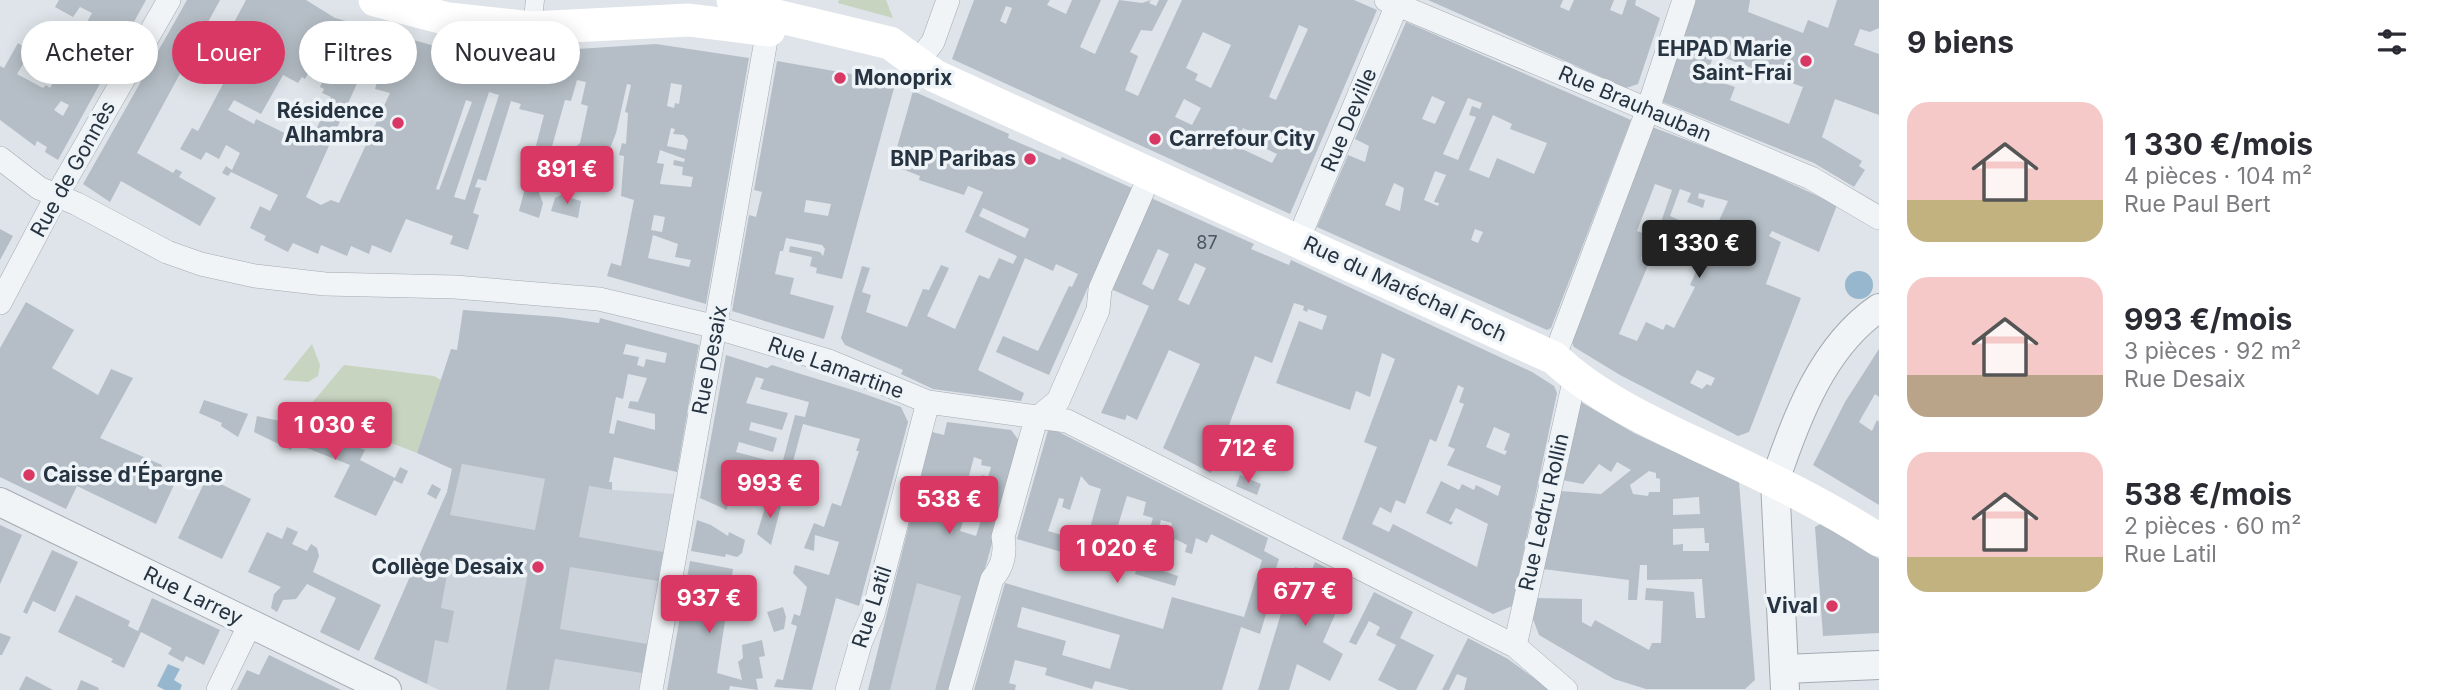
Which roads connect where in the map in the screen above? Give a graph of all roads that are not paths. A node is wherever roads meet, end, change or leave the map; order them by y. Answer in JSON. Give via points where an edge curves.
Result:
{"nodes":[{"id":1,"x":169,"y":0,"type":"edge"},
{"id":2,"x":375,"y":0,"type":"edge"},
{"id":3,"x":733,"y":0,"type":"edge"},
{"id":4,"x":948,"y":0,"type":"edge"},
{"id":5,"x":1684,"y":0,"type":"edge"},
{"id":6,"x":1394,"y":2,"type":"edge"},
{"id":7,"x":696,"y":10,"type":"edge"},
{"id":8,"x":533,"y":14,"type":"edge"},
{"id":9,"x":768,"y":29,"type":"junction"},
{"id":10,"x":918,"y":61,"type":"junction"},
{"id":11,"x":1648,"y":109,"type":"junction"},
{"id":12,"x":0,"y":158,"type":"edge"},
{"id":13,"x":1150,"y":175,"type":"junction"},
{"id":14,"x":57,"y":195,"type":"junction"},
{"id":15,"x":1879,"y":218,"type":"edge"},
{"id":16,"x":1298,"y":240,"type":"junction"},
{"id":17,"x":0,"y":303,"type":"edge"},
{"id":18,"x":1879,"y":308,"type":"edge"},
{"id":19,"x":716,"y":328,"type":"junction"},
{"id":20,"x":1564,"y":368,"type":"junction"},
{"id":21,"x":928,"y":402,"type":"junction"},
{"id":22,"x":1036,"y":419,"type":"junction"},
{"id":23,"x":1775,"y":481,"type":"junction"},
{"id":24,"x":0,"y":502,"type":"edge"},
{"id":25,"x":1879,"y":540,"type":"edge"},
{"id":26,"x":250,"y":624,"type":"junction"},
{"id":27,"x":1515,"y":646,"type":"junction"},
{"id":28,"x":1879,"y":665,"type":"edge"},
{"id":29,"x":1785,"y":680,"type":"edge"},
{"id":30,"x":218,"y":690,"type":"edge"},
{"id":31,"x":387,"y":690,"type":"edge"},
{"id":32,"x":651,"y":690,"type":"edge"},
{"id":33,"x":847,"y":690,"type":"edge"},
{"id":34,"x":960,"y":690,"type":"edge"},
{"id":35,"x":1566,"y":690,"type":"edge"}],
"edges":[{"from":1,"to":14,"type":"street","name":"Rue de Gonnès"},
{"from":2,"to":8,"type":"main road","via":[[448,19]]},
{"from":3,"to":10,"type":"main road","name":"Rue du Maréchal Foch","via":[[743,8],[890,43]]},
{"from":4,"to":10,"type":"street","via":[[933,43]]},
{"from":5,"to":11,"type":"street","name":"Rue Ledru Rollin"},
{"from":6,"to":11,"type":"street","name":"Rue Brauhauban"},
{"from":6,"to":16,"type":"street","name":"Rue Deville"},
{"from":7,"to":8,"type":"main road"},
{"from":7,"to":9,"type":"main road"},
{"from":9,"to":10,"type":"main road","via":[[895,62]]},
{"from":9,"to":19,"type":"street","name":"Rue Desaix"},
{"from":10,"to":13,"type":"main road","name":"Rue du Maréchal Foch","via":[[934,76]]},
{"from":11,"to":15,"type":"street","name":"Rue Brauhauban","via":[[1811,178]]},
{"from":11,"to":20,"type":"street","name":"Rue Ledru Rollin"},
{"from":12,"to":14,"type":"street","name":"Rue Lamartine","via":[[39,188]]},
{"from":13,"to":16,"type":"main road","name":"Rue du Maréchal Foch"},
{"from":13,"to":22,"type":"street","via":[[1058,401]]},
{"from":14,"to":17,"type":"street","name":"Rue de Gonnès"},
{"from":14,"to":19,"type":"street","name":"Rue Lamartine","via":[[167,252],[221,269],[325,284],[454,287],[599,299]]},
{"from":16,"to":20,"type":"main road","name":"Rue du Maréchal Foch"},
{"from":18,"to":23,"type":"street","via":[[1856,324],[1837,346]]},
{"from":19,"to":21,"type":"street","name":"Rue Lamartine","via":[[829,361]]},
{"from":19,"to":32,"type":"street","name":"Rue Desaix"},
{"from":20,"to":23,"type":"main road","name":"Rue du Maréchal Foch","via":[[1646,420]]},
{"from":20,"to":27,"type":"street","name":"Rue Ledru Rollin"},
{"from":21,"to":22,"type":"street","name":"Rue Lamartine"},
{"from":21,"to":33,"type":"street","name":"Rue Latil","via":[[873,614]]},
{"from":22,"to":27,"type":"street","name":"Rue Lamartine","via":[[1067,421]]},
{"from":22,"to":34,"type":"street","via":[[1003,537],[1006,550],[992,579]]},
{"from":23,"to":25,"type":"main road","name":"Rue du Maréchal Foch","via":[[1832,509]]},
{"from":23,"to":29,"type":"street"},
{"from":24,"to":26,"type":"street","name":"Rue Larrey"},
{"from":26,"to":30,"type":"street"},
{"from":26,"to":31,"type":"street","name":"Rue Larrey"},
{"from":27,"to":35,"type":"street","name":"Rue Lamartine"},
{"from":28,"to":29,"type":"street"}]}
